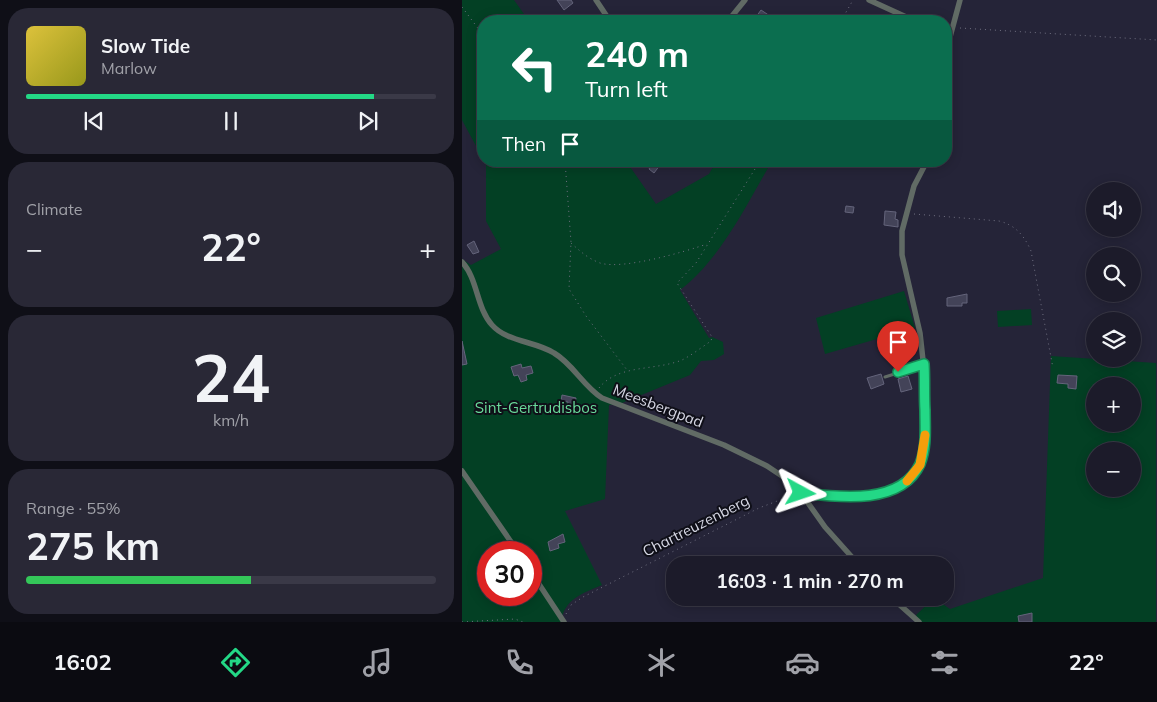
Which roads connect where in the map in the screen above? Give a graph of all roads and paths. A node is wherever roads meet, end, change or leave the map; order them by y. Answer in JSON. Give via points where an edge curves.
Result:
{"nodes":[{"id":1,"x":596,"y":0,"type":"edge"},
{"id":2,"x":744,"y":0,"type":"edge"},
{"id":3,"x":854,"y":0,"type":"edge"},
{"id":4,"x":869,"y":0,"type":"edge"},
{"id":5,"x":960,"y":0,"type":"edge"},
{"id":6,"x":462,"y":8,"type":"edge"},
{"id":7,"x":606,"y":15,"type":"edge"},
{"id":8,"x":733,"y":15,"type":"edge"},
{"id":9,"x":845,"y":15,"type":"edge"},
{"id":10,"x":902,"y":15,"type":"edge"},
{"id":11,"x":477,"y":27,"type":"edge"},
{"id":12,"x":952,"y":27,"type":"joint"},
{"id":13,"x":1156,"y":40,"type":"edge"},
{"id":14,"x":565,"y":167,"type":"edge"},
{"id":15,"x":756,"y":167,"type":"edge"},
{"id":16,"x":924,"y":167,"type":"edge"},
{"id":17,"x":906,"y":213,"type":"junction"},
{"id":18,"x":571,"y":242,"type":"junction"},
{"id":19,"x":707,"y":244,"type":"junction"},
{"id":20,"x":462,"y":262,"type":"edge"},
{"id":21,"x":924,"y":364,"type":"junction"},
{"id":22,"x":1053,"y":368,"type":"dead end"},
{"id":23,"x":627,"y":371,"type":"junction"},
{"id":24,"x":885,"y":377,"type":"dead end"},
{"id":25,"x":595,"y":394,"type":"junction"},
{"id":26,"x":462,"y":471,"type":"edge"},
{"id":27,"x":801,"y":493,"type":"junction"},
{"id":28,"x":510,"y":541,"type":"edge"},
{"id":29,"x":851,"y":556,"type":"edge"},
{"id":30,"x":542,"y":589,"type":"edge"},
{"id":31,"x":901,"y":606,"type":"edge"},
{"id":32,"x":563,"y":621,"type":"edge"},
{"id":33,"x":462,"y":622,"type":"edge"},
{"id":34,"x":523,"y":622,"type":"edge"},
{"id":35,"x":919,"y":622,"type":"edge"}],
"edges":[{"from":1,"to":7,"type":"street"},
{"from":2,"to":8,"type":"street"},
{"from":3,"to":9,"type":"path"},
{"from":4,"to":10,"type":"street"},
{"from":5,"to":12,"type":"street"},
{"from":6,"to":11,"type":"path"},
{"from":12,"to":13,"type":"path"},
{"from":14,"to":18,"type":"path"},
{"from":15,"to":19,"type":"path"},
{"from":16,"to":17,"type":"street"},
{"from":17,"to":21,"type":"street","via":[[902,255]]},
{"from":17,"to":22,"type":"path","via":[[999,221],[1008,223],[1022,234],[1031,251]]},
{"from":18,"to":19,"type":"path","via":[[586,257],[602,264],[668,258]]},
{"from":18,"to":23,"type":"path","via":[[570,289]]},
{"from":19,"to":23,"type":"path","via":[[696,263],[677,283],[712,337],[711,341],[683,359],[659,367]]},
{"from":20,"to":25,"type":"street","name":"Meesbergpad","via":[[493,326],[502,334],[557,355]]},
{"from":21,"to":24,"type":"lane"},
{"from":21,"to":27,"type":"street","via":[[925,441],[920,465],[909,480],[890,490],[870,495]]},
{"from":23,"to":25,"type":"path","via":[[606,380]]},
{"from":25,"to":27,"type":"street","name":"Meesbergpad","via":[[746,455],[788,480]]},
{"from":26,"to":28,"type":"street"},
{"from":27,"to":29,"type":"street","name":"Meesbergpad"},
{"from":27,"to":32,"type":"path","name":"Chartreuzenberg","via":[[759,508],[583,597],[571,605]]},
{"from":30,"to":32,"type":"street"},
{"from":31,"to":35,"type":"street"},
{"from":33,"to":34,"type":"path","via":[[515,619]]}]}
